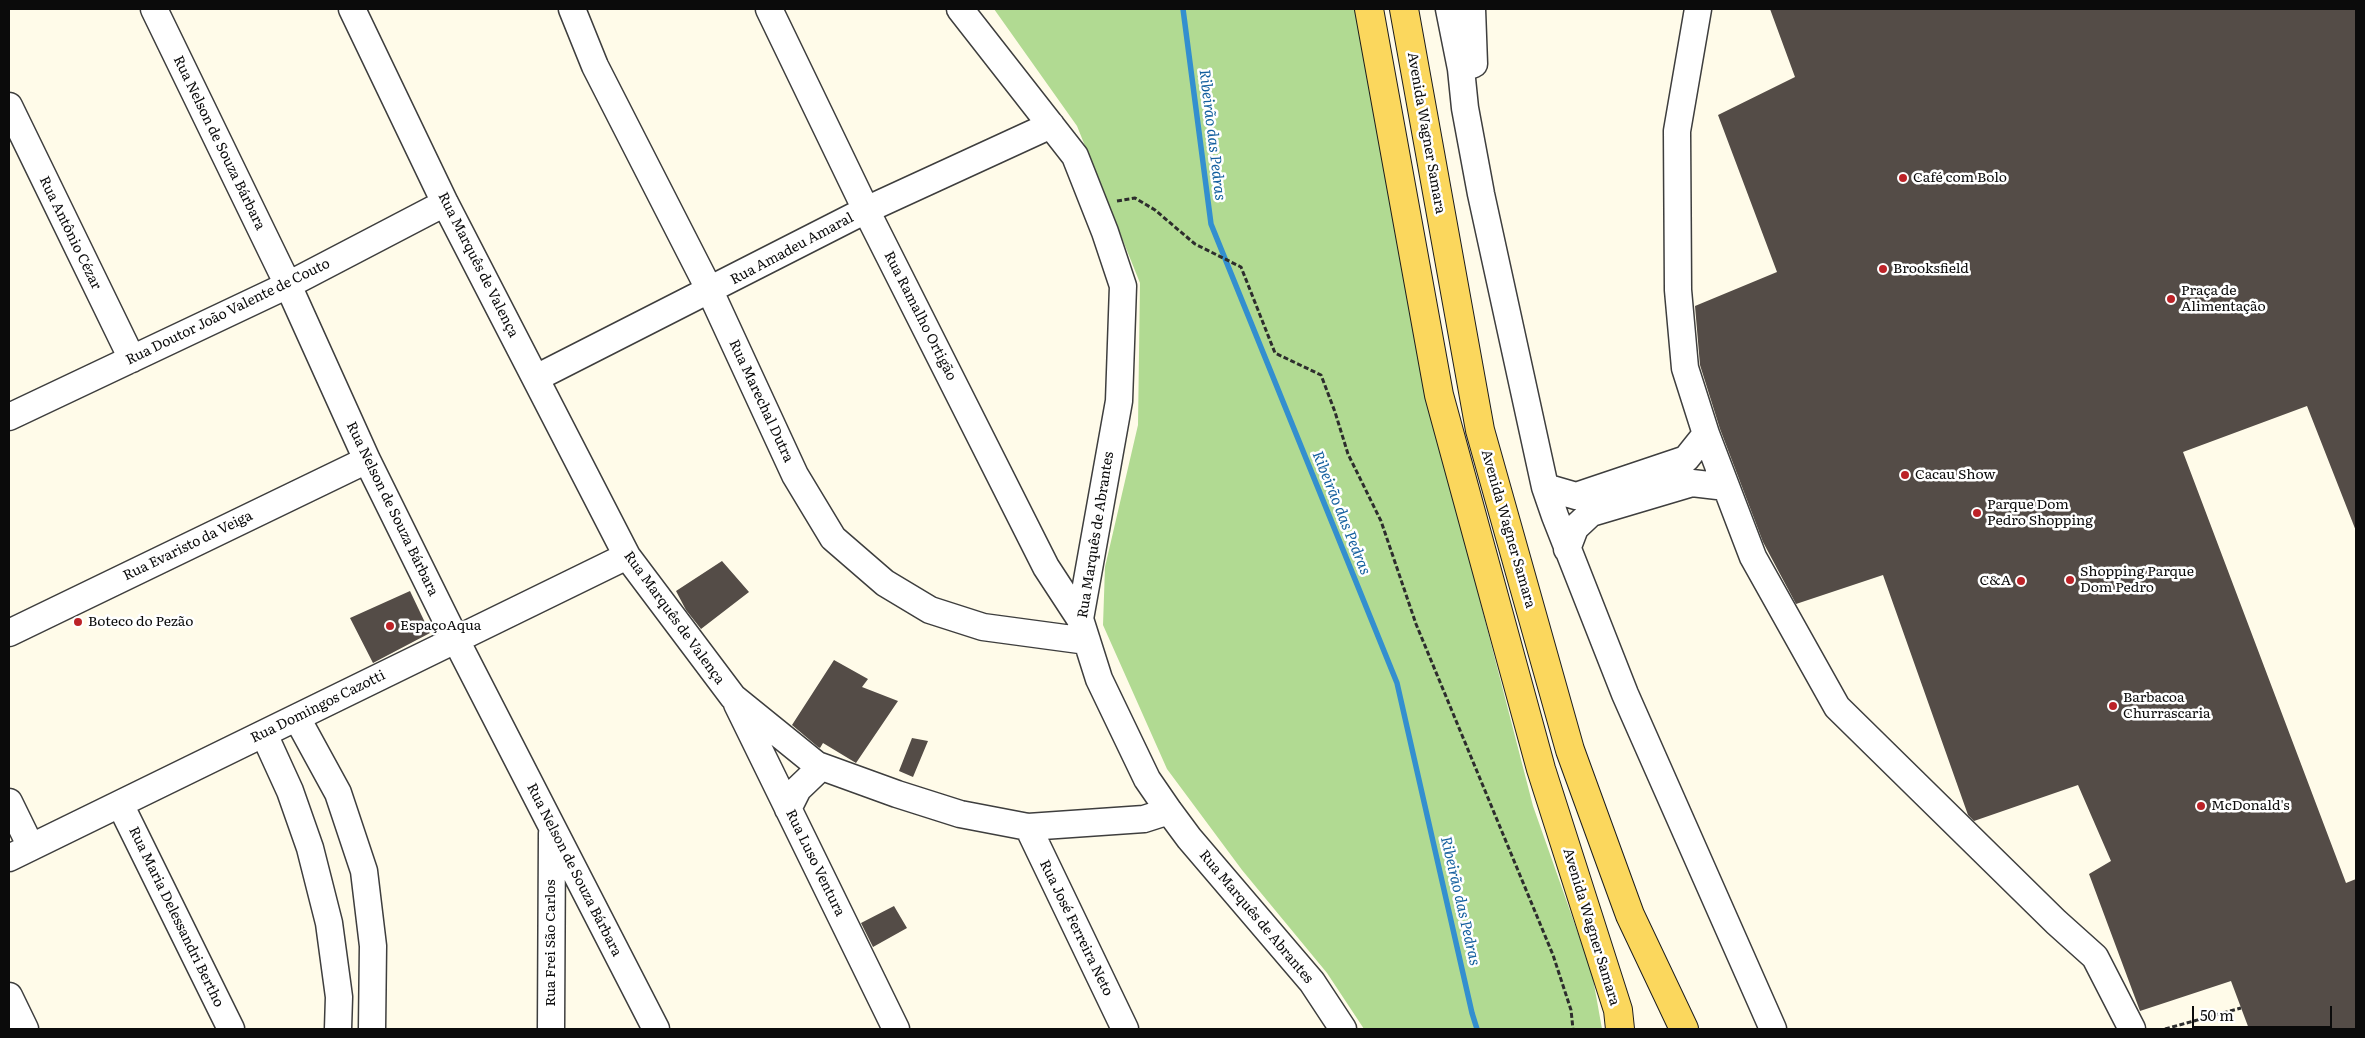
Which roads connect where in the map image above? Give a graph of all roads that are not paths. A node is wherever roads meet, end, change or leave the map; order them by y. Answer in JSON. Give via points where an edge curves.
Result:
{"nodes":[{"id":1,"x":154,"y":9,"type":"edge"},
{"id":2,"x":572,"y":9,"type":"edge"},
{"id":3,"x":769,"y":9,"type":"edge"},
{"id":4,"x":960,"y":9,"type":"edge"},
{"id":5,"x":1368,"y":9,"type":"edge"},
{"id":6,"x":1404,"y":9,"type":"edge"},
{"id":7,"x":1449,"y":9,"type":"edge"},
{"id":8,"x":1472,"y":9,"type":"edge"},
{"id":9,"x":1698,"y":9,"type":"edge"},
{"id":10,"x":356,"y":13,"type":"edge"},
{"id":11,"x":1467,"y":66,"type":"junction"},
{"id":12,"x":9,"y":106,"type":"edge"},
{"id":13,"x":1050,"y":125,"type":"junction"},
{"id":14,"x":445,"y":202,"type":"junction"},
{"id":15,"x":866,"y":210,"type":"junction"},
{"id":16,"x":288,"y":285,"type":"junction"},
{"id":17,"x":710,"y":291,"type":"junction"},
{"id":18,"x":132,"y":359,"type":"junction"},
{"id":19,"x":536,"y":378,"type":"junction"},
{"id":20,"x":9,"y":417,"type":"edge"},
{"id":21,"x":1706,"y":434,"type":"junction"},
{"id":22,"x":367,"y":460,"type":"junction"},
{"id":23,"x":1545,"y":487,"type":"junction"},
{"id":24,"x":1726,"y":487,"type":"junction"},
{"id":25,"x":1568,"y":549,"type":"junction"},
{"id":26,"x":627,"y":556,"type":"junction"},
{"id":27,"x":1083,"y":630,"type":"junction"},
{"id":28,"x":9,"y":633,"type":"edge"},
{"id":29,"x":456,"y":640,"type":"junction"},
{"id":30,"x":734,"y":697,"type":"junction"},
{"id":31,"x":297,"y":718,"type":"junction"},
{"id":32,"x":264,"y":734,"type":"junction"},
{"id":33,"x":821,"y":766,"type":"junction"},
{"id":34,"x":9,"y":802,"type":"edge"},
{"id":35,"x":120,"y":804,"type":"junction"},
{"id":36,"x":788,"y":809,"type":"junction"},
{"id":37,"x":1169,"y":811,"type":"junction"},
{"id":38,"x":552,"y":827,"type":"junction"},
{"id":39,"x":1028,"y":827,"type":"junction"},
{"id":40,"x":20,"y":853,"type":"edge"},
{"id":41,"x":9,"y":996,"type":"edge"},
{"id":42,"x":25,"y":1029,"type":"edge"},
{"id":43,"x":231,"y":1029,"type":"edge"},
{"id":44,"x":338,"y":1029,"type":"edge"},
{"id":45,"x":372,"y":1029,"type":"edge"},
{"id":46,"x":550,"y":1029,"type":"edge"},
{"id":47,"x":656,"y":1029,"type":"edge"},
{"id":48,"x":896,"y":1029,"type":"edge"},
{"id":49,"x":1125,"y":1029,"type":"edge"},
{"id":50,"x":1343,"y":1029,"type":"edge"},
{"id":51,"x":1620,"y":1029,"type":"edge"},
{"id":52,"x":1684,"y":1029,"type":"edge"},
{"id":53,"x":1773,"y":1029,"type":"edge"},
{"id":54,"x":2132,"y":1029,"type":"edge"}],
"edges":[{"from":1,"to":16,"type":"street","name":"Rua Nelson de Souza Bárbara"},
{"from":2,"to":17,"type":"street","name":"Rua Marechal Dutra","via":[[595,66]]},
{"from":3,"to":15,"type":"street","name":"Rua Ramalho Ortigão"},
{"from":4,"to":13,"type":"street","name":"Rua Marquês de Abrantes"},
{"from":5,"to":51,"type":"main road","name":"Avenida Wagner Samara","via":[[1439,395],[1541,769],[1618,1010]]},
{"from":6,"to":52,"type":"main road","name":"Avenida Wagner Samara","via":[[1480,430],[1570,750],[1630,915]]},
{"from":7,"to":11,"type":"street"},
{"from":8,"to":11,"type":"street"},
{"from":9,"to":21,"type":"street","via":[[1677,131],[1678,290],[1685,368]]},
{"from":10,"to":14,"type":"street","name":"Rua Marquês de Valença"},
{"from":11,"to":23,"type":"street","via":[[1465,108]]},
{"from":12,"to":18,"type":"street","name":"Rua Antônio Cézar"},
{"from":13,"to":15,"type":"street","name":"Rua Amadeu Amaral"},
{"from":13,"to":27,"type":"street","name":"Rua Marquês de Abrantes","via":[[1075,156],[1123,286],[1120,392]]},
{"from":14,"to":16,"type":"street","name":"Rua Doutor João Valente de Couto"},
{"from":14,"to":19,"type":"street","name":"Rua Marquês de Valença"},
{"from":15,"to":17,"type":"street","name":"Rua Amadeu Amaral"},
{"from":15,"to":27,"type":"street","name":"Rua Ramalho Ortigão","via":[[1046,567]]},
{"from":16,"to":18,"type":"street","name":"Rua Doutor João Valente de Couto"},
{"from":16,"to":22,"type":"street","name":"Rua Nelson de Souza Bárbara"},
{"from":17,"to":19,"type":"street","name":"Rua Amadeu Amaral"},
{"from":17,"to":27,"type":"street","name":"Rua Marechal Dutra","via":[[795,475],[833,538],[884,583],[930,610],[983,627]]},
{"from":18,"to":20,"type":"street","name":"Rua Doutor João Valente de Couto"},
{"from":19,"to":26,"type":"street","name":"Rua Marquês de Valença"},
{"from":21,"to":23,"type":"street","via":[[1686,460],[1576,496]]},
{"from":21,"to":24,"type":"street"},
{"from":22,"to":28,"type":"street","name":"Rua Evaristo da Veiga"},
{"from":22,"to":29,"type":"street","name":"Rua Nelson de Souza Bárbara"},
{"from":23,"to":25,"type":"street"},
{"from":24,"to":25,"type":"street","via":[[1692,483],[1591,513],[1575,528]]},
{"from":24,"to":54,"type":"street","via":[[1753,557],[1837,707],[2095,957]]},
{"from":25,"to":53,"type":"street","via":[[1637,722]]},
{"from":26,"to":29,"type":"street","name":"Rua Domingos Cazotti"},
{"from":26,"to":30,"type":"street","name":"Rua Marquês de Valença"},
{"from":27,"to":37,"type":"street","name":"Rua Marquês de Abrantes","via":[[1099,680],[1147,779]]},
{"from":29,"to":31,"type":"street","name":"Rua Domingos Cazotti"},
{"from":29,"to":38,"type":"street","name":"Rua Nelson de Souza Bárbara"},
{"from":30,"to":33,"type":"street","name":"Rua Marquês de Valença"},
{"from":30,"to":36,"type":"street","name":"Rua Luso Ventura"},
{"from":31,"to":32,"type":"street","name":"Rua Domingos Cazotti"},
{"from":31,"to":45,"type":"street","via":[[338,792],[364,871],[373,946]]},
{"from":32,"to":35,"type":"street","name":"Rua Domingos Cazotti"},
{"from":32,"to":44,"type":"street","via":[[290,791],[312,857],[328,923],[339,997]]},
{"from":33,"to":36,"type":"street","via":[[798,789]]},
{"from":33,"to":39,"type":"street","name":"Rua Marquês de Valença","via":[[960,814]]},
{"from":34,"to":40,"type":"street"},
{"from":35,"to":40,"type":"street","name":"Rua Domingos Cazotti"},
{"from":35,"to":43,"type":"street","name":"Rua Maria Delessandri Bertho"},
{"from":36,"to":48,"type":"street","name":"Rua Luso Ventura"},
{"from":37,"to":39,"type":"street","name":"Rua Marquês de Valença","via":[[1144,819]]},
{"from":37,"to":50,"type":"street","name":"Rua Marquês de Abrantes","via":[[1312,982]]},
{"from":38,"to":46,"type":"street","name":"Rua Frei São Carlos"},
{"from":38,"to":47,"type":"street","name":"Rua Nelson de Souza Bárbara"},
{"from":39,"to":49,"type":"street","name":"Rua José Ferreira Neto"},
{"from":41,"to":42,"type":"street"}]}
